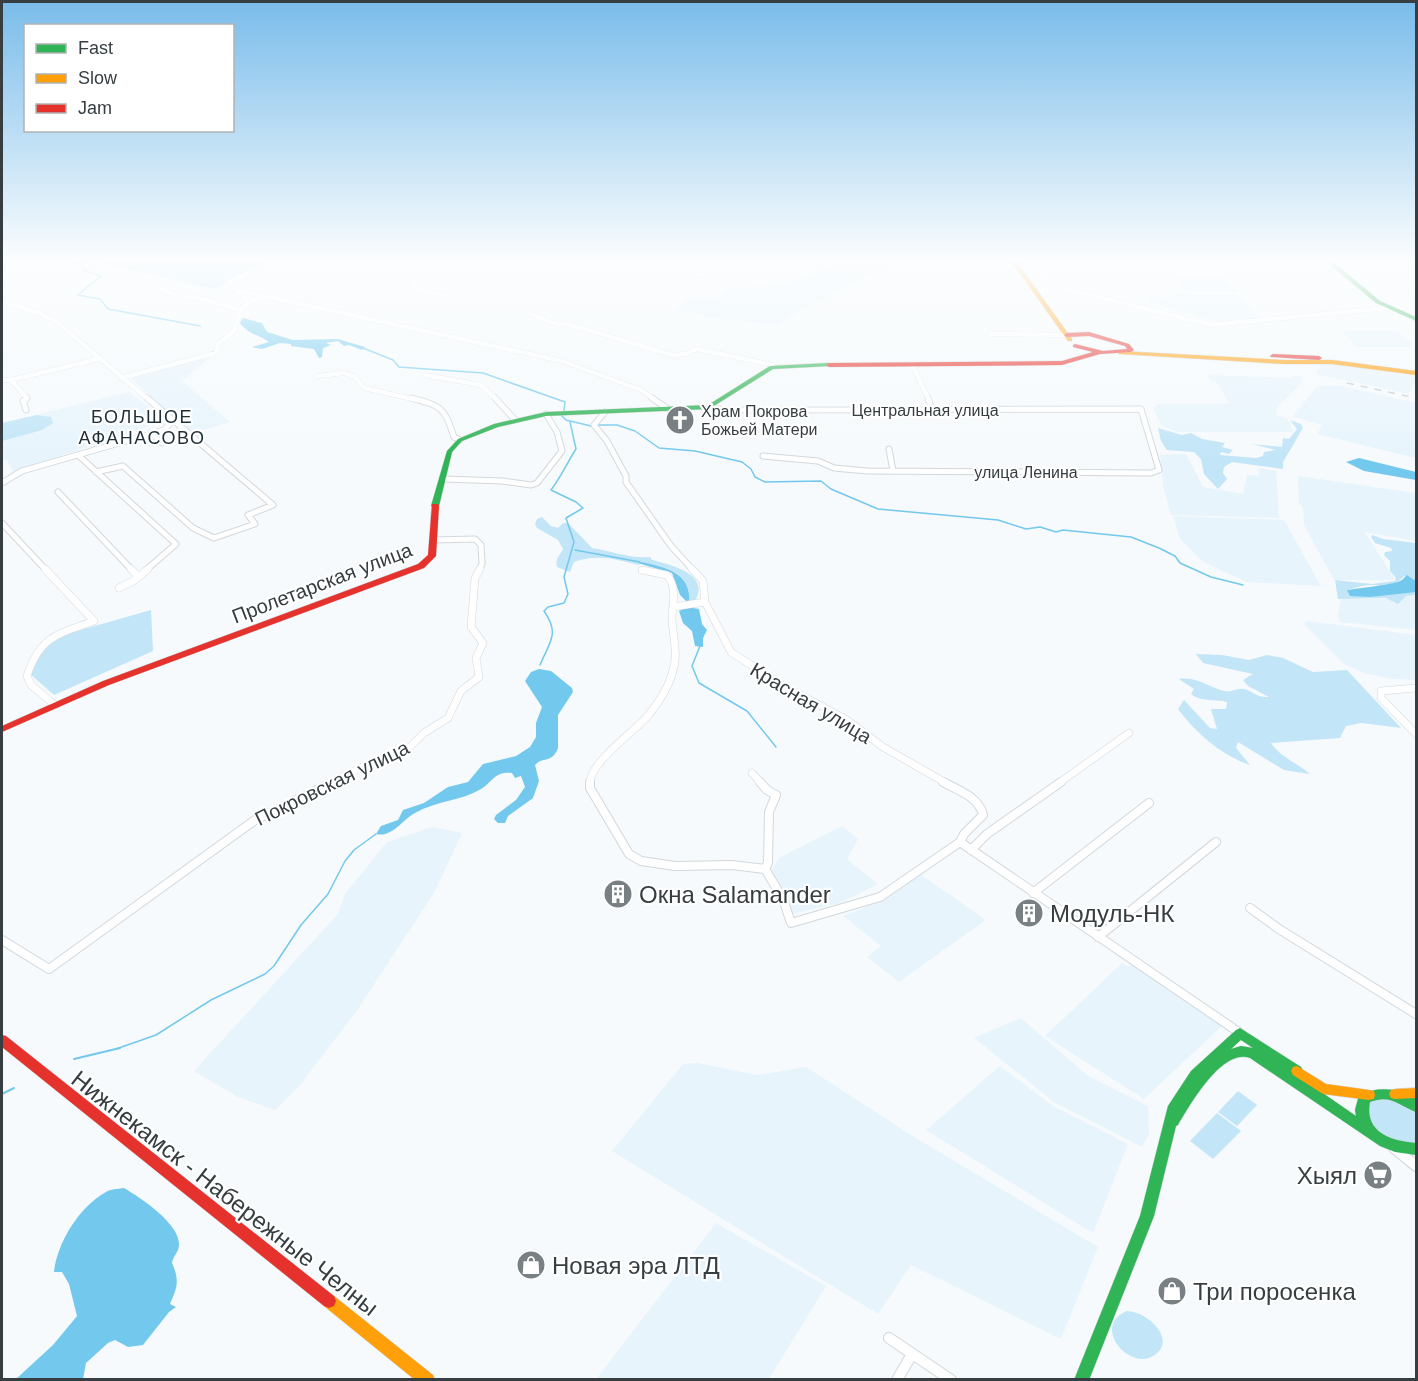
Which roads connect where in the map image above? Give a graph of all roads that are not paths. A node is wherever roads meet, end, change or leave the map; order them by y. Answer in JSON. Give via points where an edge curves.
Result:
{"nodes":[{"id":1,"x":62,"y":326,"type":"edge"},
{"id":2,"x":234,"y":326,"type":"edge"},
{"id":3,"x":403,"y":326,"type":"edge"},
{"id":4,"x":576,"y":326,"type":"edge"},
{"id":5,"x":1062,"y":326,"type":"edge"},
{"id":6,"x":1073,"y":326,"type":"edge"},
{"id":7,"x":1083,"y":333,"type":"junction"},
{"id":8,"x":990,"y":334,"type":"dead end"},
{"id":9,"x":1067,"y":335,"type":"junction"},
{"id":10,"x":1074,"y":346,"type":"junction"},
{"id":11,"x":1124,"y":349,"type":"junction"},
{"id":12,"x":1101,"y":352,"type":"junction"},
{"id":13,"x":1080,"y":358,"type":"junction"},
{"id":14,"x":99,"y":359,"type":"junction"},
{"id":15,"x":912,"y":364,"type":"junction"},
{"id":16,"x":773,"y":365,"type":"junction"},
{"id":17,"x":1416,"y":373,"type":"edge"},
{"id":18,"x":425,"y":375,"type":"dead end"},
{"id":19,"x":318,"y":376,"type":"dead end"},
{"id":20,"x":121,"y":378,"type":"junction"},
{"id":21,"x":2,"y":380,"type":"edge"},
{"id":22,"x":11,"y":380,"type":"junction"},
{"id":23,"x":709,"y":407,"type":"junction"},
{"id":24,"x":668,"y":409,"type":"junction"},
{"id":25,"x":26,"y":410,"type":"dead end"},
{"id":26,"x":932,"y":410,"type":"junction"},
{"id":27,"x":605,"y":412,"type":"junction"},
{"id":28,"x":546,"y":414,"type":"junction"},
{"id":29,"x":514,"y":420,"type":"junction"},
{"id":30,"x":172,"y":422,"type":"junction"},
{"id":31,"x":180,"y":427,"type":"junction"},
{"id":32,"x":164,"y":430,"type":"junction"},
{"id":33,"x":152,"y":433,"type":"junction"},
{"id":34,"x":460,"y":440,"type":"junction"},
{"id":35,"x":162,"y":443,"type":"dead end"},
{"id":36,"x":889,"y":449,"type":"dead end"},
{"id":37,"x":78,"y":455,"type":"junction"},
{"id":38,"x":763,"y":456,"type":"dead end"},
{"id":39,"x":1159,"y":470,"type":"joint"},
{"id":40,"x":893,"y":471,"type":"junction"},
{"id":41,"x":96,"y":472,"type":"junction"},
{"id":42,"x":2,"y":476,"type":"edge"},
{"id":43,"x":9,"y":477,"type":"junction"},
{"id":44,"x":443,"y":479,"type":"junction"},
{"id":45,"x":2,"y":483,"type":"edge"},
{"id":46,"x":58,"y":492,"type":"dead end"},
{"id":47,"x":2,"y":523,"type":"edge"},
{"id":48,"x":434,"y":540,"type":"junction"},
{"id":49,"x":642,"y":570,"type":"dead end"},
{"id":50,"x":138,"y":576,"type":"junction"},
{"id":51,"x":119,"y":588,"type":"dead end"},
{"id":52,"x":705,"y":602,"type":"junction"},
{"id":53,"x":673,"y":607,"type":"junction"},
{"id":54,"x":1416,"y":688,"type":"edge"},
{"id":55,"x":55,"y":705,"type":"junction"},
{"id":56,"x":2,"y":729,"type":"edge"},
{"id":57,"x":1129,"y":733,"type":"dead end"},
{"id":58,"x":1416,"y":734,"type":"edge"},
{"id":59,"x":752,"y":773,"type":"dead end"},
{"id":60,"x":1149,"y":803,"type":"dead end"},
{"id":61,"x":960,"y":842,"type":"junction"},
{"id":62,"x":1216,"y":842,"type":"dead end"},
{"id":63,"x":971,"y":850,"type":"junction"},
{"id":64,"x":765,"y":868,"type":"junction"},
{"id":65,"x":1033,"y":892,"type":"junction"},
{"id":66,"x":1250,"y":908,"type":"dead end"},
{"id":67,"x":1098,"y":936,"type":"junction"},
{"id":68,"x":2,"y":939,"type":"edge"},
{"id":69,"x":1416,"y":1014,"type":"edge"},
{"id":70,"x":1240,"y":1033,"type":"junction"},
{"id":71,"x":2,"y":1040,"type":"edge"},
{"id":72,"x":1416,"y":1093,"type":"edge"},
{"id":73,"x":1394,"y":1094,"type":"junction"},
{"id":74,"x":1369,"y":1095,"type":"junction"},
{"id":75,"x":1416,"y":1106,"type":"edge"},
{"id":76,"x":1172,"y":1123,"type":"junction"},
{"id":77,"x":1370,"y":1132,"type":"junction"},
{"id":78,"x":1392,"y":1146,"type":"junction"},
{"id":79,"x":1416,"y":1149,"type":"edge"},
{"id":80,"x":1416,"y":1166,"type":"edge"},
{"id":81,"x":889,"y":1338,"type":"dead end"},
{"id":82,"x":912,"y":1354,"type":"junction"},
{"id":83,"x":426,"y":1378,"type":"edge"},
{"id":84,"x":897,"y":1380,"type":"edge"},
{"id":85,"x":951,"y":1380,"type":"edge"},
{"id":86,"x":1082,"y":1380,"type":"edge"}],
"edges":[{"from":1,"to":14,"type":"street"},
{"from":2,"to":20,"type":"street","via":[[234,331],[218,344],[216,353]]},
{"from":3,"to":24,"type":"street","via":[[562,361],[640,390]]},
{"from":4,"to":16,"type":"street","via":[[672,355],[697,348]]},
{"from":5,"to":9,"type":"main road"},
{"from":6,"to":7,"type":"main road"},
{"from":7,"to":9,"type":"main road"},
{"from":7,"to":11,"type":"main road"},
{"from":8,"to":9,"type":"street"},
{"from":9,"to":10,"type":"main road"},
{"from":10,"to":12,"type":"main road"},
{"from":10,"to":13,"type":"main road"},
{"from":11,"to":12,"type":"main road"},
{"from":11,"to":17,"type":"main road","via":[[1315,359]]},
{"from":12,"to":13,"type":"main road"},
{"from":13,"to":15,"type":"main road","via":[[1062,363]]},
{"from":14,"to":20,"type":"street"},
{"from":14,"to":22,"type":"street"},
{"from":15,"to":16,"type":"main road"},
{"from":15,"to":26,"type":"street"},
{"from":16,"to":23,"type":"main road"},
{"from":18,"to":29,"type":"street","via":[[481,385]]},
{"from":19,"to":34,"type":"street","via":[[345,372],[358,378],[364,388],[441,409],[447,414],[454,437]]},
{"from":20,"to":30,"type":"street"},
{"from":21,"to":22,"type":"street"},
{"from":22,"to":25,"type":"street","via":[[25,394]]},
{"from":23,"to":24,"type":"main road"},
{"from":23,"to":26,"type":"street","name":"Центральная улица"},
{"from":24,"to":27,"type":"main road"},
{"from":26,"to":39,"type":"street","name":"Центральная улица","via":[[1142,409]]},
{"from":27,"to":28,"type":"main road"},
{"from":27,"to":52,"type":"street","name":"Красная улица","via":[[594,425],[607,441],[626,482],[670,546],[703,581]]},
{"from":28,"to":29,"type":"main road"},
{"from":28,"to":44,"type":"street","via":[[557,431],[562,451],[537,483]]},
{"from":29,"to":34,"type":"main road"},
{"from":30,"to":31,"type":"street"},
{"from":30,"to":32,"type":"street"},
{"from":31,"to":32,"type":"street"},
{"from":31,"to":41,"type":"street","via":[[273,505],[248,516],[255,524],[214,538],[193,528],[123,466]]},
{"from":32,"to":33,"type":"street"},
{"from":33,"to":35,"type":"street"},
{"from":33,"to":37,"type":"street"},
{"from":34,"to":44,"type":"main road","name":"Пролетарская улица","via":[[449,452]]},
{"from":36,"to":40,"type":"street"},
{"from":37,"to":41,"type":"street"},
{"from":37,"to":43,"type":"street"},
{"from":38,"to":40,"type":"street","name":"улица Ленина","via":[[818,461],[834,468]]},
{"from":39,"to":40,"type":"street","name":"улица Ленина"},
{"from":41,"to":50,"type":"street","via":[[176,544]]},
{"from":42,"to":43,"type":"street"},
{"from":43,"to":45,"type":"street"},
{"from":44,"to":48,"type":"main road","name":"Пролетарская улица","via":[[435,502]]},
{"from":46,"to":50,"type":"street"},
{"from":47,"to":55,"type":"street","via":[[94,621],[44,640],[30,664],[27,676],[31,685]]},
{"from":48,"to":55,"type":"main road","name":"Пролетарская улица","via":[[432,556],[415,569]]},
{"from":48,"to":68,"type":"street","name":"Покровская улица","via":[[475,539],[481,545],[482,564],[475,578],[471,618],[471,627],[483,643],[476,658],[478,677],[461,691],[448,718],[404,751],[372,762],[255,820],[49,969]]},
{"from":49,"to":53,"type":"street","via":[[667,575],[672,581]]},
{"from":50,"to":51,"type":"street"},
{"from":52,"to":53,"type":"street"},
{"from":52,"to":61,"type":"street","name":"Красная улица","via":[[731,652],[981,806],[983,815]]},
{"from":53,"to":64,"type":"street","via":[[676,657],[664,695],[597,765],[590,777],[590,788],[625,849],[637,861]]},
{"from":54,"to":58,"type":"street","via":[[1381,691],[1381,698]]},
{"from":55,"to":56,"type":"main road","name":"Пролетарская улица"},
{"from":57,"to":63,"type":"street","via":[[987,834]]},
{"from":59,"to":64,"type":"street","via":[[776,795],[769,812]]},
{"from":60,"to":65,"type":"street"},
{"from":61,"to":63,"type":"street"},
{"from":61,"to":64,"type":"street","via":[[880,897],[791,924],[783,899]]},
{"from":62,"to":67,"type":"street"},
{"from":63,"to":65,"type":"street"},
{"from":65,"to":67,"type":"street"},
{"from":66,"to":69,"type":"street"},
{"from":67,"to":70,"type":"street"},
{"from":70,"to":74,"type":"main road","via":[[1323,1089]]},
{"from":70,"to":76,"type":"main road","via":[[1198,1070],[1174,1106]]},
{"from":71,"to":83,"type":"main road","name":"Нижнекамск - Набережные Челны"},
{"from":72,"to":73,"type":"main road"},
{"from":73,"to":74,"type":"main road"},
{"from":73,"to":75,"type":"main road"},
{"from":74,"to":77,"type":"main road","via":[[1360,1110]]},
{"from":76,"to":77,"type":"main road","via":[[1212,1071],[1227,1056],[1240,1051],[1267,1062]]},
{"from":76,"to":86,"type":"main road","via":[[1147,1216]]},
{"from":77,"to":78,"type":"main road"},
{"from":78,"to":79,"type":"main road"},
{"from":78,"to":80,"type":"street"},
{"from":81,"to":82,"type":"street"},
{"from":82,"to":84,"type":"street"},
{"from":82,"to":85,"type":"street"}]}
